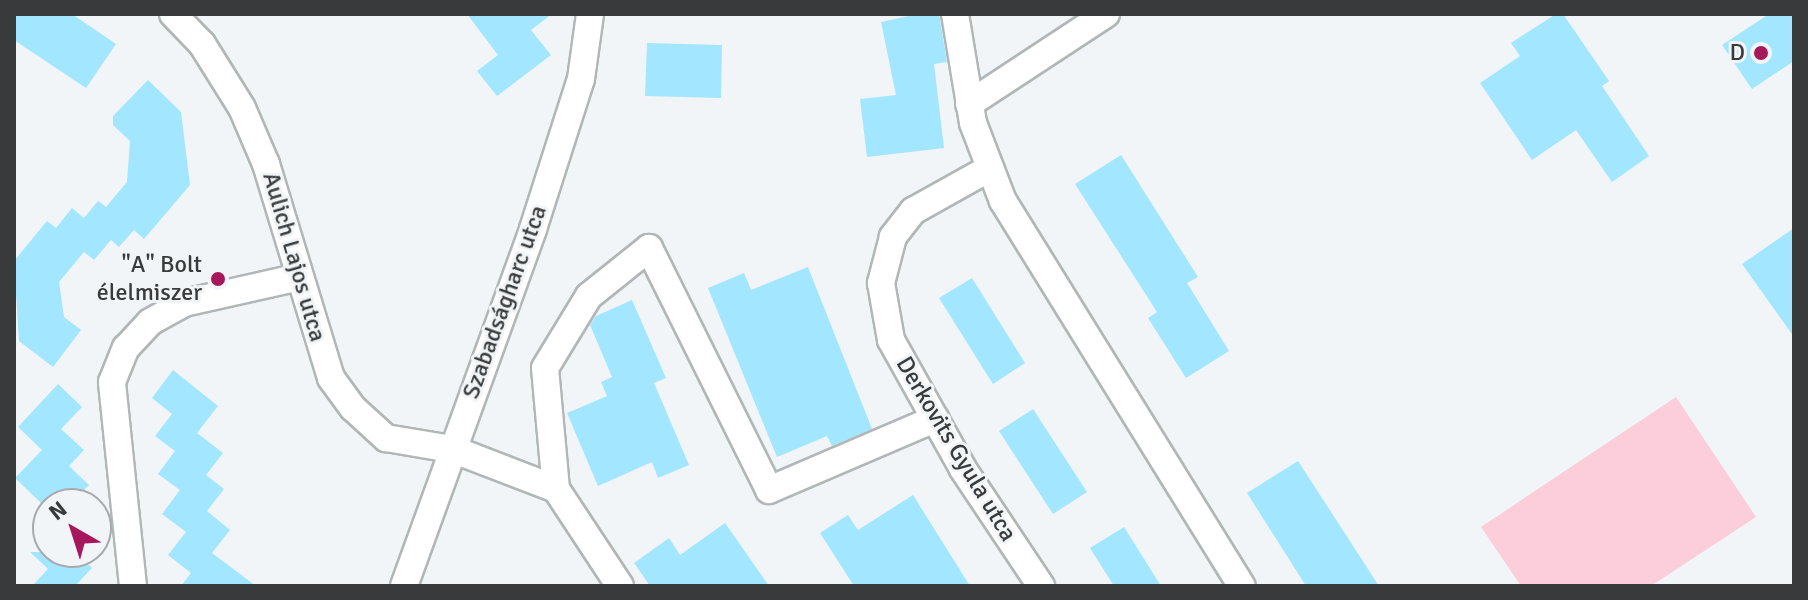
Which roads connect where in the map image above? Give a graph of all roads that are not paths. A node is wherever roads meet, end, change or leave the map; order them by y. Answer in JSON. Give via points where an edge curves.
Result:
{"nodes":[{"id":1,"x":173,"y":14,"type":"edge"},
{"id":2,"x":590,"y":14,"type":"edge"},
{"id":3,"x":955,"y":14,"type":"edge"},
{"id":4,"x":1106,"y":14,"type":"edge"},
{"id":5,"x":969,"y":104,"type":"junction"},
{"id":6,"x":990,"y":168,"type":"junction"},
{"id":7,"x":299,"y":277,"type":"junction"},
{"id":8,"x":935,"y":419,"type":"junction"},
{"id":9,"x":452,"y":449,"type":"junction"},
{"id":10,"x":556,"y":489,"type":"junction"},
{"id":11,"x":133,"y":586,"type":"edge"},
{"id":12,"x":404,"y":586,"type":"edge"},
{"id":13,"x":620,"y":586,"type":"edge"},
{"id":14,"x":1041,"y":586,"type":"edge"},
{"id":15,"x":1242,"y":586,"type":"edge"}],
"edges":[{"from":1,"to":7,"type":"street","name":"Aulich Lajos utca","via":[[202,44],[242,108],[266,164]]},
{"from":2,"to":9,"type":"street","name":"Szabadságharc utca","via":[[581,79]]},
{"from":3,"to":5,"type":"street"},
{"from":4,"to":5,"type":"street"},
{"from":5,"to":6,"type":"street"},
{"from":6,"to":8,"type":"street","name":"Derkovits Gyula utca","via":[[913,211],[893,237],[881,283],[891,340]]},
{"from":6,"to":15,"type":"street","via":[[1003,201]]},
{"from":7,"to":9,"type":"street","name":"Aulich Lajos utca","via":[[331,378],[353,408],[386,438]]},
{"from":7,"to":11,"type":"street","via":[[184,303],[150,322],[126,348],[112,382]]},
{"from":8,"to":10,"type":"street","via":[[769,490],[649,248],[589,296],[545,368]]},
{"from":8,"to":14,"type":"street","name":"Derkovits Gyula utca"},
{"from":9,"to":10,"type":"street","name":"Aulich Lajos utca"},
{"from":9,"to":12,"type":"street","name":"Szabadságharc utca"},
{"from":10,"to":13,"type":"street"}]}
